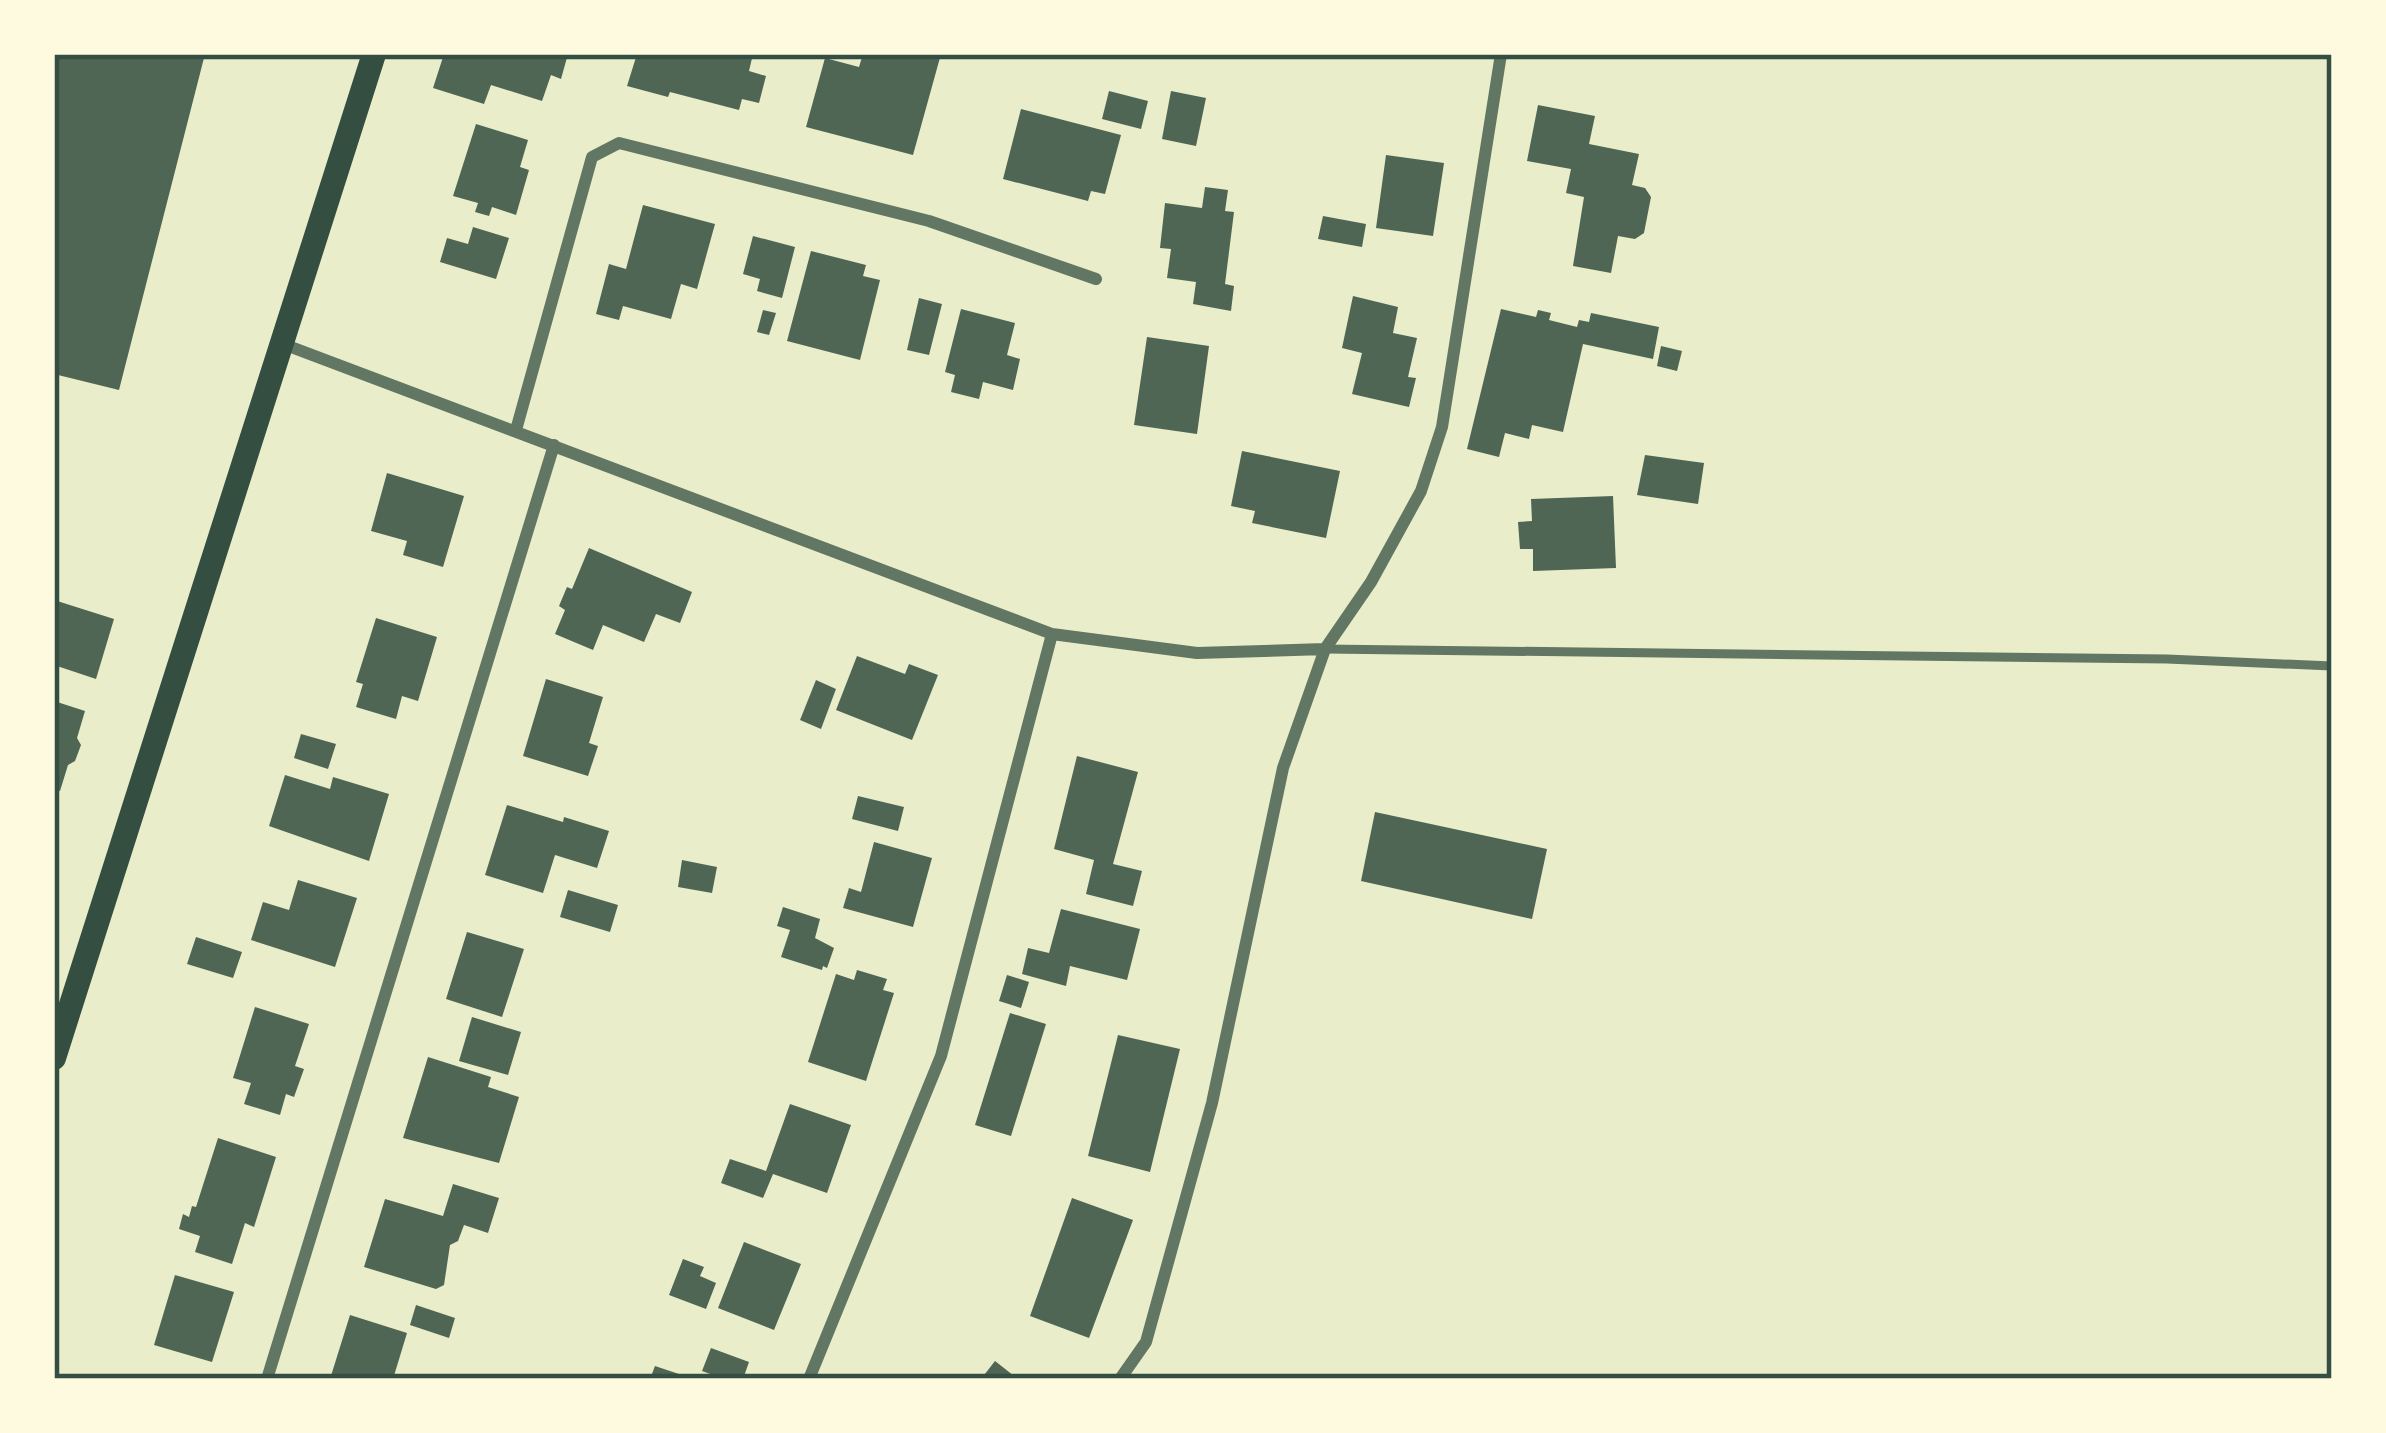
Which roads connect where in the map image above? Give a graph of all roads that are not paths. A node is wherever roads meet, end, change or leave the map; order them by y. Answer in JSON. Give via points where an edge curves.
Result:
{"nodes":[{"id":1,"x":374,"y":54,"type":"edge"},
{"id":2,"x":1501,"y":54,"type":"edge"},
{"id":3,"x":1096,"y":279,"type":"dead end"},
{"id":4,"x":284,"y":344,"type":"junction"},
{"id":5,"x":516,"y":430,"type":"junction"},
{"id":6,"x":554,"y":445,"type":"junction"},
{"id":7,"x":1052,"y":634,"type":"junction"},
{"id":8,"x":1325,"y":649,"type":"junction"},
{"id":9,"x":2332,"y":667,"type":"edge"},
{"id":10,"x":54,"y":1058,"type":"edge"},
{"id":11,"x":267,"y":1379,"type":"edge"},
{"id":12,"x":809,"y":1379,"type":"edge"},
{"id":13,"x":1120,"y":1379,"type":"edge"}],
"edges":[{"from":1,"to":4,"type":"main road"},
{"from":2,"to":8,"type":"street","via":[[1442,427],[1421,491]]},
{"from":3,"to":5,"type":"street","via":[[928,221],[620,143],[592,157]]},
{"from":4,"to":5,"type":"street"},
{"from":4,"to":10,"type":"main road"},
{"from":5,"to":6,"type":"street"},
{"from":6,"to":7,"type":"street"},
{"from":6,"to":11,"type":"street"},
{"from":7,"to":8,"type":"street","via":[[1197,652]]},
{"from":7,"to":12,"type":"street","via":[[941,1056]]},
{"from":8,"to":9,"type":"lane"},
{"from":8,"to":13,"type":"street","via":[[1283,768],[1212,1103],[1146,1342]]}]}
